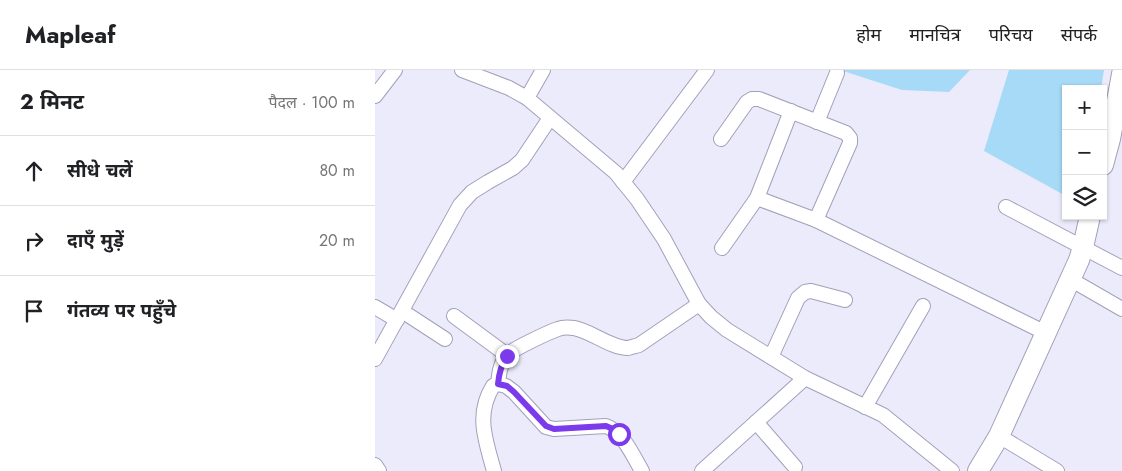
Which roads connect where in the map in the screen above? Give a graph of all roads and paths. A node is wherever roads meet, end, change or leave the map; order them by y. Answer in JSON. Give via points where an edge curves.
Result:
{"nodes":[{"id":1,"x":395,"y":70,"type":"edge"},
{"id":2,"x":462,"y":70,"type":"edge"},
{"id":3,"x":543,"y":70,"type":"edge"},
{"id":4,"x":707,"y":70,"type":"edge"},
{"id":5,"x":837,"y":73,"type":"dead end"},
{"id":6,"x":1122,"y":74,"type":"edge"},
{"id":7,"x":375,"y":96,"type":"edge"},
{"id":8,"x":527,"y":98,"type":"junction"},
{"id":9,"x":791,"y":111,"type":"junction"},
{"id":10,"x":550,"y":118,"type":"junction"},
{"id":11,"x":817,"y":122,"type":"junction"},
{"id":12,"x":721,"y":139,"type":"dead end"},
{"id":13,"x":1107,"y":150,"type":"edge"},
{"id":14,"x":623,"y":182,"type":"junction"},
{"id":15,"x":757,"y":198,"type":"junction"},
{"id":16,"x":1006,"y":207,"type":"dead end"},
{"id":17,"x":816,"y":220,"type":"junction"},
{"id":18,"x":1089,"y":220,"type":"edge"},
{"id":19,"x":1083,"y":247,"type":"junction"},
{"id":20,"x":722,"y":248,"type":"dead end"},
{"id":21,"x":1122,"y":268,"type":"edge"},
{"id":22,"x":1070,"y":280,"type":"junction"},
{"id":23,"x":845,"y":300,"type":"dead end"},
{"id":24,"x":699,"y":304,"type":"junction"},
{"id":25,"x":923,"y":306,"type":"dead end"},
{"id":26,"x":375,"y":307,"type":"edge"},
{"id":27,"x":1122,"y":309,"type":"edge"},
{"id":28,"x":399,"y":316,"type":"junction"},
{"id":29,"x":454,"y":316,"type":"dead end"},
{"id":30,"x":1046,"y":333,"type":"junction"},
{"id":31,"x":445,"y":339,"type":"dead end"},
{"id":32,"x":507,"y":356,"type":"junction"},
{"id":33,"x":771,"y":357,"type":"junction"},
{"id":34,"x":375,"y":359,"type":"edge"},
{"id":35,"x":805,"y":378,"type":"junction"},
{"id":36,"x":498,"y":384,"type":"junction"},
{"id":37,"x":865,"y":406,"type":"junction"},
{"id":38,"x":756,"y":422,"type":"junction"},
{"id":39,"x":999,"y":436,"type":"junction"},
{"id":40,"x":375,"y":465,"type":"edge"},
{"id":41,"x":795,"y":467,"type":"dead end"},
{"id":42,"x":379,"y":471,"type":"edge"},
{"id":43,"x":494,"y":471,"type":"edge"},
{"id":44,"x":642,"y":471,"type":"edge"},
{"id":45,"x":702,"y":471,"type":"edge"},
{"id":46,"x":952,"y":471,"type":"edge"},
{"id":47,"x":978,"y":471,"type":"edge"},
{"id":48,"x":1057,"y":471,"type":"edge"}],
"edges":[{"from":1,"to":7,"type":"street"},
{"from":2,"to":8,"type":"street"},
{"from":3,"to":8,"type":"street"},
{"from":4,"to":14,"type":"street"},
{"from":5,"to":11,"type":"street"},
{"from":6,"to":13,"type":"main road"},
{"from":8,"to":10,"type":"street"},
{"from":9,"to":11,"type":"street"},
{"from":9,"to":12,"type":"street","via":[[752,99]]},
{"from":9,"to":15,"type":"street"},
{"from":10,"to":14,"type":"street"},
{"from":10,"to":28,"type":"street","via":[[522,160],[472,192],[460,205]]},
{"from":11,"to":17,"type":"street","via":[[846,133],[850,144]]},
{"from":14,"to":24,"type":"street","via":[[664,239]]},
{"from":15,"to":17,"type":"street"},
{"from":15,"to":20,"type":"street"},
{"from":16,"to":19,"type":"street"},
{"from":17,"to":30,"type":"street"},
{"from":18,"to":19,"type":"main road"},
{"from":19,"to":21,"type":"street"},
{"from":19,"to":22,"type":"main road"},
{"from":22,"to":27,"type":"street"},
{"from":22,"to":30,"type":"main road"},
{"from":23,"to":33,"type":"street","via":[[805,292],[798,298]]},
{"from":24,"to":32,"type":"street","via":[[639,345],[628,348],[567,327]]},
{"from":24,"to":33,"type":"street","via":[[727,330]]},
{"from":25,"to":37,"type":"street"},
{"from":26,"to":28,"type":"street"},
{"from":28,"to":31,"type":"street"},
{"from":28,"to":34,"type":"street"},
{"from":29,"to":32,"type":"street"},
{"from":30,"to":39,"type":"main road"},
{"from":32,"to":36,"type":"street","via":[[502,362]]},
{"from":33,"to":35,"type":"street"},
{"from":35,"to":37,"type":"street"},
{"from":35,"to":38,"type":"street"},
{"from":36,"to":43,"type":"street","via":[[489,392],[482,419]]},
{"from":36,"to":44,"type":"street","via":[[514,392],[546,426],[554,429],[606,426],[613,429]]},
{"from":37,"to":46,"type":"street","via":[[895,423]]},
{"from":38,"to":41,"type":"street"},
{"from":38,"to":45,"type":"street"},
{"from":39,"to":47,"type":"main road"},
{"from":39,"to":48,"type":"street"},
{"from":40,"to":42,"type":"street"}]}
